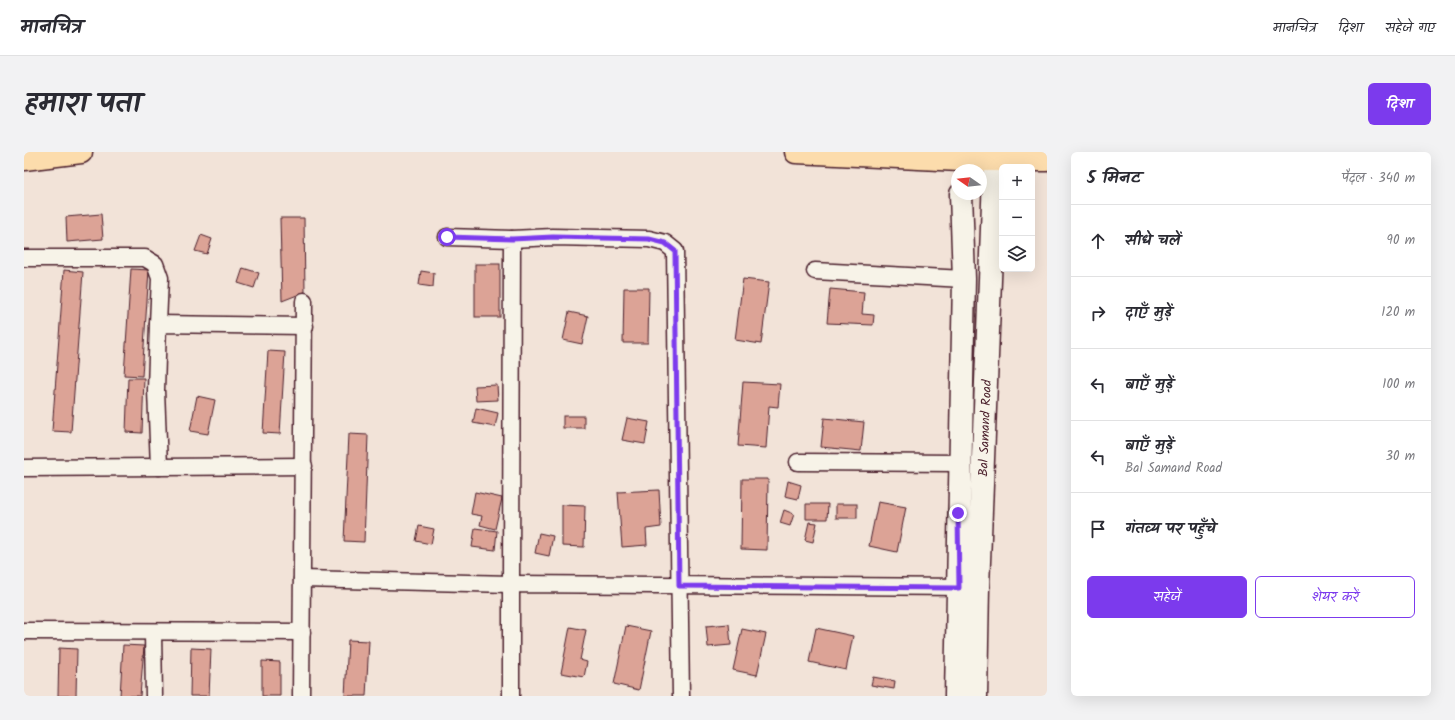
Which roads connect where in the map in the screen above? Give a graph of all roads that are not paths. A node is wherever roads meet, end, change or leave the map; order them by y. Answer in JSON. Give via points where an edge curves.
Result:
{"nodes":[{"id":1,"x":81,"y":152,"type":"edge"},
{"id":2,"x":796,"y":152,"type":"edge"},
{"id":3,"x":995,"y":156,"type":"edge"},
{"id":4,"x":24,"y":159,"type":"edge"},
{"id":5,"x":1047,"y":160,"type":"edge"},
{"id":6,"x":960,"y":161,"type":"edge"},
{"id":7,"x":961,"y":200,"type":"edge"},
{"id":8,"x":447,"y":237,"type":"dead end"},
{"id":9,"x":512,"y":239,"type":"junction"},
{"id":10,"x":24,"y":258,"type":"edge"},
{"id":11,"x":815,"y":270,"type":"dead end"},
{"id":12,"x":964,"y":279,"type":"junction"},
{"id":13,"x":304,"y":301,"type":"dead end"},
{"id":14,"x":158,"y":324,"type":"junction"},
{"id":15,"x":305,"y":326,"type":"junction"},
{"id":16,"x":798,"y":462,"type":"dead end"},
{"id":17,"x":960,"y":463,"type":"junction"},
{"id":18,"x":304,"y":466,"type":"junction"},
{"id":19,"x":159,"y":467,"type":"junction"},
{"id":20,"x":24,"y":468,"type":"edge"},
{"id":21,"x":302,"y":580,"type":"junction"},
{"id":22,"x":511,"y":584,"type":"junction"},
{"id":23,"x":679,"y":586,"type":"junction"},
{"id":24,"x":969,"y":587,"type":"junction"},
{"id":25,"x":24,"y":631,"type":"edge"},
{"id":26,"x":153,"y":632,"type":"junction"},
{"id":27,"x":302,"y":632,"type":"junction"},
{"id":28,"x":154,"y":696,"type":"edge"},
{"id":29,"x":301,"y":696,"type":"edge"},
{"id":30,"x":511,"y":696,"type":"edge"},
{"id":31,"x":681,"y":696,"type":"edge"},
{"id":32,"x":956,"y":696,"type":"edge"},
{"id":33,"x":976,"y":696,"type":"edge"}],
"edges":[{"from":1,"to":4,"type":"highway"},
{"from":2,"to":6,"type":"highway"},
{"from":3,"to":5,"type":"highway"},
{"from":3,"to":6,"type":"highway"},
{"from":3,"to":24,"type":"main road","name":"Bal Samand Road"},
{"from":7,"to":12,"type":"main road","name":"Bal Samand Road"},
{"from":8,"to":9,"type":"street"},
{"from":9,"to":22,"type":"street"},
{"from":9,"to":23,"type":"street","via":[[649,239],[665,243],[675,251]]},
{"from":10,"to":14,"type":"street","via":[[145,258],[155,264],[160,278]]},
{"from":11,"to":12,"type":"street"},
{"from":12,"to":17,"type":"main road","name":"Bal Samand Road"},
{"from":13,"to":15,"type":"street"},
{"from":14,"to":15,"type":"street"},
{"from":14,"to":19,"type":"street","via":[[156,390]]},
{"from":15,"to":18,"type":"street"},
{"from":16,"to":17,"type":"street"},
{"from":17,"to":24,"type":"main road","name":"Bal Samand Road","via":[[958,513]]},
{"from":18,"to":19,"type":"street"},
{"from":18,"to":21,"type":"street"},
{"from":19,"to":20,"type":"street"},
{"from":21,"to":22,"type":"street"},
{"from":21,"to":27,"type":"street"},
{"from":22,"to":23,"type":"street"},
{"from":22,"to":30,"type":"street"},
{"from":23,"to":24,"type":"street"},
{"from":23,"to":31,"type":"street"},
{"from":24,"to":32,"type":"main road","name":"Bal Samand Road"},
{"from":24,"to":33,"type":"main road","name":"Bal Samand Road"},
{"from":25,"to":26,"type":"street"},
{"from":26,"to":27,"type":"street"},
{"from":26,"to":28,"type":"street"},
{"from":27,"to":29,"type":"street"}]}
